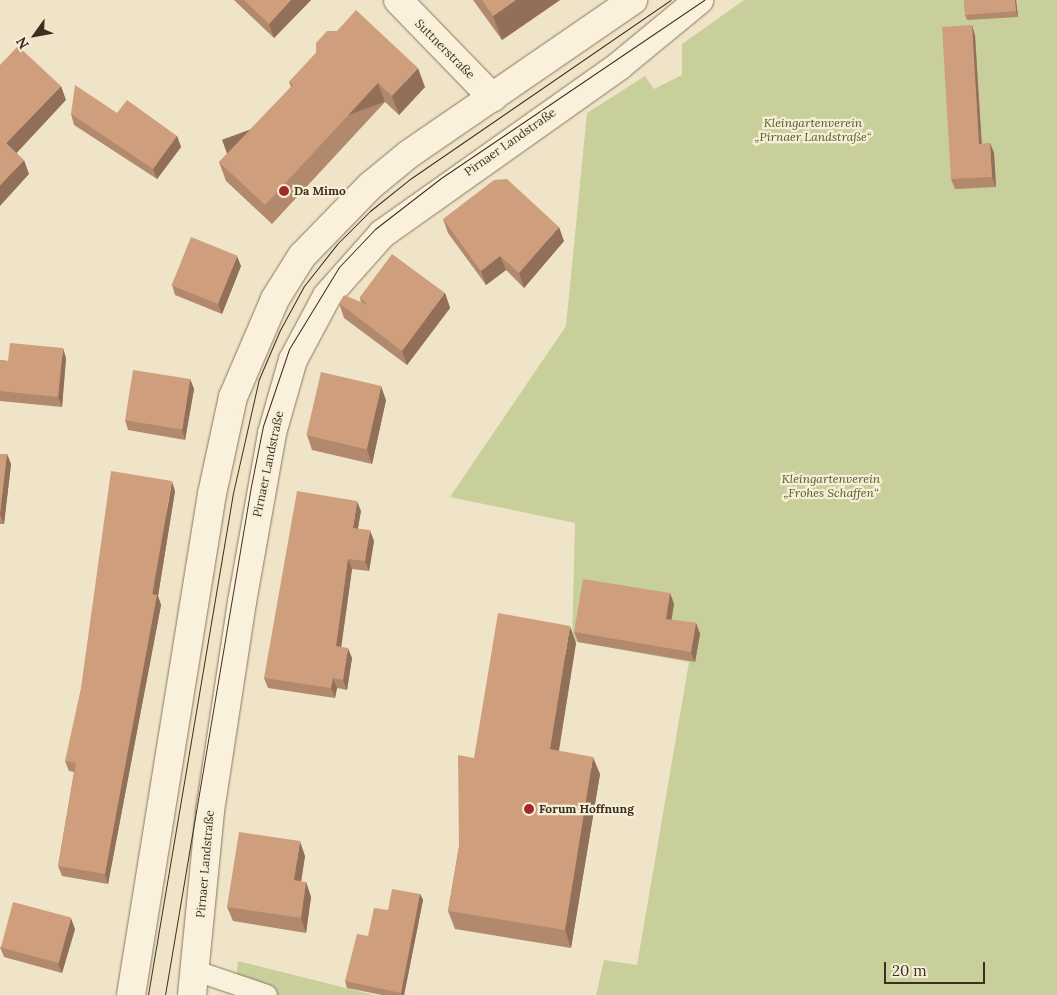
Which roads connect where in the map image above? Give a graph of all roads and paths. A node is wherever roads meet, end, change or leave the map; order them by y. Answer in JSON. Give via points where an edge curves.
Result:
{"nodes":[{"id":1,"x":398,"y":0,"type":"edge"},
{"id":2,"x":633,"y":0,"type":"edge"},
{"id":3,"x":700,"y":0,"type":"edge"},
{"id":4,"x":493,"y":98,"type":"junction"},
{"id":5,"x":194,"y":983,"type":"edge"},
{"id":6,"x":131,"y":995,"type":"edge"},
{"id":7,"x":267,"y":995,"type":"edge"}],
"edges":[{"from":1,"to":4,"type":"street","name":"Suttnerstraße"},
{"from":2,"to":4,"type":"street"},
{"from":3,"to":5,"type":"street","name":"Pirnaer Landstraße","via":[[618,66],[382,234],[327,296],[293,360],[272,433],[242,602],[210,811]]},
{"from":4,"to":6,"type":"street","via":[[409,154],[370,186],[302,256],[275,299],[236,388],[212,494]]},
{"from":5,"to":7,"type":"lane"}]}
